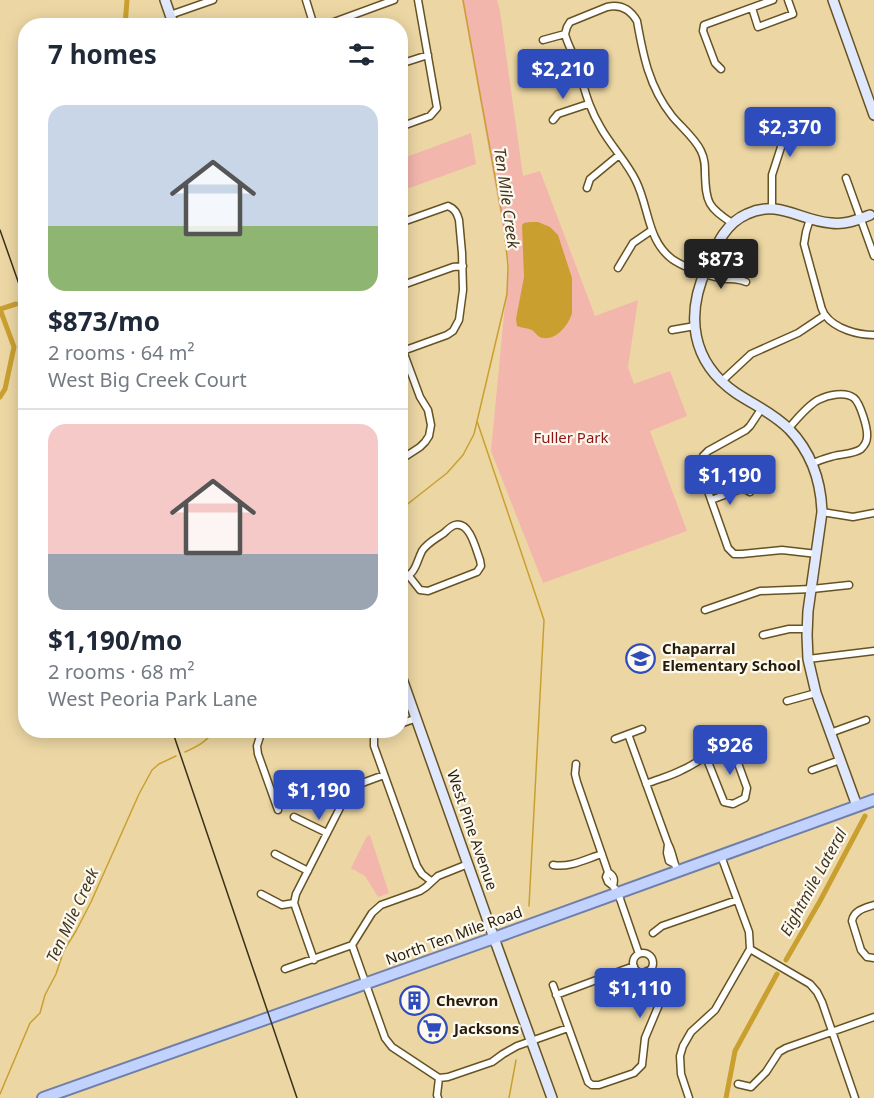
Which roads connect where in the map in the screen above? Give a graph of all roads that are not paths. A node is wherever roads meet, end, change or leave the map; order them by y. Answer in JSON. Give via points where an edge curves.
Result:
{"nodes":[{"id":1,"x":165,"y":0,"type":"edge"},
{"id":2,"x":212,"y":0,"type":"edge"},
{"id":3,"x":306,"y":0,"type":"edge"},
{"id":4,"x":394,"y":0,"type":"edge"},
{"id":5,"x":418,"y":0,"type":"edge"},
{"id":6,"x":773,"y":0,"type":"edge"},
{"id":7,"x":788,"y":0,"type":"edge"},
{"id":8,"x":833,"y":0,"type":"edge"},
{"id":9,"x":752,"y":8,"type":"junction"},
{"id":10,"x":170,"y":15,"type":"junction"},
{"id":11,"x":171,"y":18,"type":"edge"},
{"id":12,"x":312,"y":18,"type":"edge"},
{"id":13,"x":345,"y":18,"type":"edge"},
{"id":14,"x":565,"y":34,"type":"junction"},
{"id":15,"x":543,"y":40,"type":"dead end"},
{"id":16,"x":428,"y":55,"type":"junction"},
{"id":17,"x":408,"y":61,"type":"edge"},
{"id":18,"x":720,"y":69,"type":"dead end"},
{"id":19,"x":588,"y":104,"type":"junction"},
{"id":20,"x":874,"y":115,"type":"edge"},
{"id":21,"x":553,"y":120,"type":"dead end"},
{"id":22,"x":775,"y":121,"type":"dead end"},
{"id":23,"x":408,"y":124,"type":"edge"},
{"id":24,"x":620,"y":155,"type":"junction"},
{"id":25,"x":846,"y":178,"type":"dead end"},
{"id":26,"x":587,"y":188,"type":"dead end"},
{"id":27,"x":772,"y":208,"type":"junction"},
{"id":28,"x":873,"y":213,"type":"edge"},
{"id":29,"x":810,"y":219,"type":"junction"},
{"id":30,"x":861,"y":219,"type":"junction"},
{"id":31,"x":408,"y":220,"type":"edge"},
{"id":32,"x":732,"y":224,"type":"junction"},
{"id":33,"x":652,"y":230,"type":"junction"},
{"id":34,"x":874,"y":256,"type":"edge"},
{"id":35,"x":463,"y":266,"type":"junction"},
{"id":36,"x":618,"y":268,"type":"dead end"},
{"id":37,"x":705,"y":273,"type":"junction"},
{"id":38,"x":746,"y":282,"type":"dead end"},
{"id":39,"x":408,"y":283,"type":"edge"},
{"id":40,"x":825,"y":315,"type":"junction"},
{"id":41,"x":695,"y":326,"type":"junction"},
{"id":42,"x":672,"y":330,"type":"dead end"},
{"id":43,"x":874,"y":335,"type":"edge"},
{"id":44,"x":408,"y":349,"type":"edge"},
{"id":45,"x":408,"y":366,"type":"edge"},
{"id":46,"x":722,"y":381,"type":"junction"},
{"id":47,"x":762,"y":408,"type":"junction"},
{"id":48,"x":788,"y":429,"type":"junction"},
{"id":49,"x":408,"y":455,"type":"edge"},
{"id":50,"x":812,"y":464,"type":"junction"},
{"id":51,"x":750,"y":492,"type":"dead end"},
{"id":52,"x":711,"y":500,"type":"junction"},
{"id":53,"x":822,"y":512,"type":"junction"},
{"id":54,"x":874,"y":513,"type":"edge"},
{"id":55,"x":817,"y":554,"type":"junction"},
{"id":56,"x":409,"y":576,"type":"joint"},
{"id":57,"x":849,"y":585,"type":"dead end"},
{"id":58,"x":812,"y":589,"type":"junction"},
{"id":59,"x":705,"y":610,"type":"dead end"},
{"id":60,"x":807,"y":629,"type":"junction"},
{"id":61,"x":764,"y":634,"type":"dead end"},
{"id":62,"x":874,"y":651,"type":"edge"},
{"id":63,"x":808,"y":659,"type":"junction"},
{"id":64,"x":816,"y":693,"type":"junction"},
{"id":65,"x":408,"y":694,"type":"edge"},
{"id":66,"x":787,"y":701,"type":"dead end"},
{"id":67,"x":417,"y":718,"type":"junction"},
{"id":68,"x":866,"y":720,"type":"dead end"},
{"id":69,"x":408,"y":721,"type":"edge"},
{"id":70,"x":642,"y":729,"type":"dead end"},
{"id":71,"x":830,"y":733,"type":"junction"},
{"id":72,"x":628,"y":734,"type":"junction"},
{"id":73,"x":260,"y":738,"type":"edge"},
{"id":74,"x":374,"y":738,"type":"edge"},
{"id":75,"x":615,"y":739,"type":"dead end"},
{"id":76,"x":706,"y":757,"type":"junction"},
{"id":77,"x":840,"y":759,"type":"junction"},
{"id":78,"x":576,"y":764,"type":"dead end"},
{"id":79,"x":812,"y":770,"type":"dead end"},
{"id":80,"x":384,"y":775,"type":"junction"},
{"id":81,"x":314,"y":779,"type":"dead end"},
{"id":82,"x":646,"y":784,"type":"junction"},
{"id":83,"x":346,"y":796,"type":"junction"},
{"id":84,"x":874,"y":800,"type":"edge"},
{"id":85,"x":857,"y":806,"type":"junction"},
{"id":86,"x":278,"y":810,"type":"dead end"},
{"id":87,"x":294,"y":818,"type":"dead end"},
{"id":88,"x":327,"y":833,"type":"junction"},
{"id":89,"x":275,"y":854,"type":"dead end"},
{"id":90,"x":602,"y":854,"type":"junction"},
{"id":91,"x":721,"y":856,"type":"junction"},
{"id":92,"x":468,"y":864,"type":"junction"},
{"id":93,"x":552,"y":865,"type":"dead end"},
{"id":94,"x":676,"y":867,"type":"junction"},
{"id":95,"x":308,"y":871,"type":"junction"},
{"id":96,"x":431,"y":881,"type":"junction"},
{"id":97,"x":616,"y":889,"type":"junction"},
{"id":98,"x":261,"y":894,"type":"dead end"},
{"id":99,"x":737,"y":900,"type":"junction"},
{"id":100,"x":294,"y":903,"type":"junction"},
{"id":101,"x":874,"y":905,"type":"edge"},
{"id":102,"x":653,"y":933,"type":"dead end"},
{"id":103,"x":494,"y":938,"type":"junction"},
{"id":104,"x":352,"y":945,"type":"junction"},
{"id":105,"x":750,"y":949,"type":"junction"},
{"id":106,"x":639,"y":954,"type":"junction"},
{"id":107,"x":870,"y":957,"type":"edge"},
{"id":108,"x":314,"y":960,"type":"junction"},
{"id":109,"x":634,"y":966,"type":"junction"},
{"id":110,"x":285,"y":969,"type":"dead end"},
{"id":111,"x":647,"y":972,"type":"junction"},
{"id":112,"x":365,"y":984,"type":"junction"},
{"id":113,"x":553,"y":986,"type":"dead end"},
{"id":114,"x":556,"y":995,"type":"junction"},
{"id":115,"x":874,"y":1017,"type":"edge"},
{"id":116,"x":568,"y":1028,"type":"junction"},
{"id":117,"x":832,"y":1031,"type":"junction"},
{"id":118,"x":532,"y":1041,"type":"junction"},
{"id":119,"x":439,"y":1078,"type":"junction"},
{"id":120,"x":738,"y":1084,"type":"dead end"},
{"id":121,"x":43,"y":1098,"type":"edge"},
{"id":122,"x":438,"y":1098,"type":"edge"},
{"id":123,"x":552,"y":1098,"type":"edge"},
{"id":124,"x":689,"y":1098,"type":"edge"},
{"id":125,"x":855,"y":1098,"type":"edge"}],
"edges":[{"from":1,"to":10,"type":"street"},
{"from":2,"to":10,"type":"street"},
{"from":3,"to":12,"type":"street"},
{"from":4,"to":13,"type":"street"},
{"from":5,"to":16,"type":"street"},
{"from":6,"to":9,"type":"street"},
{"from":7,"to":9,"type":"street","via":[[793,14],[758,27]]},
{"from":8,"to":20,"type":"street"},
{"from":9,"to":18,"type":"street","via":[[704,25]]},
{"from":10,"to":11,"type":"street"},
{"from":14,"to":15,"type":"street"},
{"from":14,"to":19,"type":"street"},
{"from":14,"to":32,"type":"street","via":[[570,22],[607,7],[619,6],[630,11],[637,21],[646,68],[656,91],[703,154],[709,203]]},
{"from":16,"to":17,"type":"street"},
{"from":16,"to":23,"type":"street","via":[[435,112]]},
{"from":19,"to":21,"type":"street","via":[[558,114]]},
{"from":19,"to":24,"type":"street"},
{"from":22,"to":27,"type":"street","via":[[782,129],[783,141],[772,175]]},
{"from":24,"to":26,"type":"street","via":[[590,179]]},
{"from":24,"to":33,"type":"street","via":[[639,187]]},
{"from":25,"to":30,"type":"street"},
{"from":27,"to":29,"type":"street"},
{"from":27,"to":32,"type":"street","via":[[747,213]]},
{"from":28,"to":30,"type":"street"},
{"from":29,"to":30,"type":"street","via":[[837,224]]},
{"from":29,"to":40,"type":"street","via":[[804,244]]},
{"from":30,"to":34,"type":"street"},
{"from":31,"to":35,"type":"street","via":[[448,206],[454,209],[459,220]]},
{"from":32,"to":37,"type":"street","via":[[720,238]]},
{"from":33,"to":36,"type":"street","via":[[633,243]]},
{"from":33,"to":37,"type":"street","via":[[672,258]]},
{"from":35,"to":39,"type":"street"},
{"from":35,"to":44,"type":"street","via":[[459,320],[453,331]]},
{"from":37,"to":38,"type":"street"},
{"from":37,"to":41,"type":"street","via":[[696,296]]},
{"from":40,"to":43,"type":"street","via":[[848,330]]},
{"from":40,"to":46,"type":"street","via":[[798,333],[751,354]]},
{"from":41,"to":42,"type":"street"},
{"from":41,"to":46,"type":"street","via":[[705,359]]},
{"from":45,"to":49,"type":"street","via":[[431,418],[429,436]]},
{"from":46,"to":47,"type":"street"},
{"from":47,"to":48,"type":"street"},
{"from":47,"to":52,"type":"street","via":[[746,430],[703,456],[703,474]]},
{"from":48,"to":50,"type":"street"},
{"from":48,"to":50,"type":"street","via":[[815,401],[826,397],[846,394],[860,405],[867,436],[862,447]]},
{"from":50,"to":53,"type":"street","via":[[820,487]]},
{"from":51,"to":52,"type":"street","via":[[743,488]]},
{"from":52,"to":55,"type":"street","via":[[728,548],[735,554],[782,550]]},
{"from":53,"to":54,"type":"street","via":[[853,517]]},
{"from":53,"to":55,"type":"street"},
{"from":55,"to":58,"type":"street"},
{"from":56,"to":56,"type":"street","via":[[427,545],[452,526],[467,528],[480,560],[474,574],[428,591],[420,590]]},
{"from":57,"to":58,"type":"street"},
{"from":58,"to":59,"type":"street","via":[[760,591]]},
{"from":58,"to":60,"type":"street"},
{"from":60,"to":61,"type":"street"},
{"from":60,"to":63,"type":"street"},
{"from":62,"to":63,"type":"street"},
{"from":63,"to":64,"type":"street"},
{"from":64,"to":66,"type":"street"},
{"from":64,"to":71,"type":"street"},
{"from":65,"to":67,"type":"street","name":"West Pine Avenue"},
{"from":67,"to":69,"type":"street"},
{"from":67,"to":92,"type":"street","name":"West Pine Avenue"},
{"from":68,"to":71,"type":"street"},
{"from":70,"to":72,"type":"street"},
{"from":71,"to":77,"type":"street"},
{"from":72,"to":75,"type":"street"},
{"from":72,"to":82,"type":"street"},
{"from":73,"to":86,"type":"street","via":[[258,754]]},
{"from":74,"to":80,"type":"street"},
{"from":76,"to":76,"type":"street","via":[[721,798],[733,804],[742,801],[747,788],[735,755],[730,749],[723,749]]},
{"from":76,"to":82,"type":"street","via":[[680,772]]},
{"from":77,"to":79,"type":"street"},
{"from":77,"to":85,"type":"street"},
{"from":78,"to":90,"type":"street","via":[[574,774]]},
{"from":80,"to":83,"type":"street","via":[[354,786]]},
{"from":80,"to":96,"type":"street","via":[[417,866]]},
{"from":81,"to":83,"type":"street"},
{"from":82,"to":94,"type":"street"},
{"from":83,"to":88,"type":"street"},
{"from":84,"to":85,"type":"main road","name":"North Ten Mile Road"},
{"from":85,"to":91,"type":"main road","name":"North Ten Mile Road"},
{"from":87,"to":88,"type":"street"},
{"from":88,"to":95,"type":"street"},
{"from":89,"to":95,"type":"street"},
{"from":90,"to":93,"type":"street","via":[[562,867]]},
{"from":90,"to":97,"type":"street"},
{"from":91,"to":94,"type":"main road","name":"North Ten Mile Road"},
{"from":91,"to":99,"type":"street"},
{"from":92,"to":96,"type":"street"},
{"from":92,"to":103,"type":"street","name":"West Pine Avenue"},
{"from":94,"to":97,"type":"main road","name":"North Ten Mile Road"},
{"from":95,"to":100,"type":"street"},
{"from":96,"to":104,"type":"street","via":[[426,888],[376,909]]},
{"from":97,"to":103,"type":"main road","name":"North Ten Mile Road"},
{"from":97,"to":106,"type":"street"},
{"from":98,"to":100,"type":"street","via":[[282,905]]},
{"from":99,"to":102,"type":"street","via":[[662,926]]},
{"from":99,"to":105,"type":"street","via":[[749,932]]},
{"from":100,"to":108,"type":"street"},
{"from":101,"to":107,"type":"street","via":[[853,917],[861,950]]},
{"from":103,"to":112,"type":"main road","name":"North Ten Mile Road"},
{"from":103,"to":118,"type":"street","name":"West Pine Avenue"},
{"from":104,"to":108,"type":"street"},
{"from":104,"to":112,"type":"street"},
{"from":105,"to":117,"type":"street","via":[[818,992]]},
{"from":105,"to":124,"type":"street","via":[[715,1010],[691,1032],[683,1046],[681,1074]]},
{"from":106,"to":109,"type":"street"},
{"from":106,"to":111,"type":"street","via":[[649,955],[652,960]]},
{"from":108,"to":110,"type":"street"},
{"from":109,"to":111,"type":"street"},
{"from":109,"to":114,"type":"street"},
{"from":111,"to":116,"type":"street","via":[[659,1000],[645,1038],[642,1065],[634,1073],[592,1085]]},
{"from":112,"to":119,"type":"street","via":[[388,1043]]},
{"from":112,"to":121,"type":"main road","name":"North Ten Mile Road"},
{"from":113,"to":114,"type":"street"},
{"from":114,"to":116,"type":"street"},
{"from":115,"to":117,"type":"street"},
{"from":116,"to":118,"type":"street"},
{"from":117,"to":120,"type":"street","via":[[786,1047],[751,1087]]},
{"from":117,"to":125,"type":"street"},
{"from":118,"to":119,"type":"street","via":[[492,1062]]},
{"from":118,"to":123,"type":"street","name":"West Pine Avenue"},
{"from":119,"to":122,"type":"street"}]}
